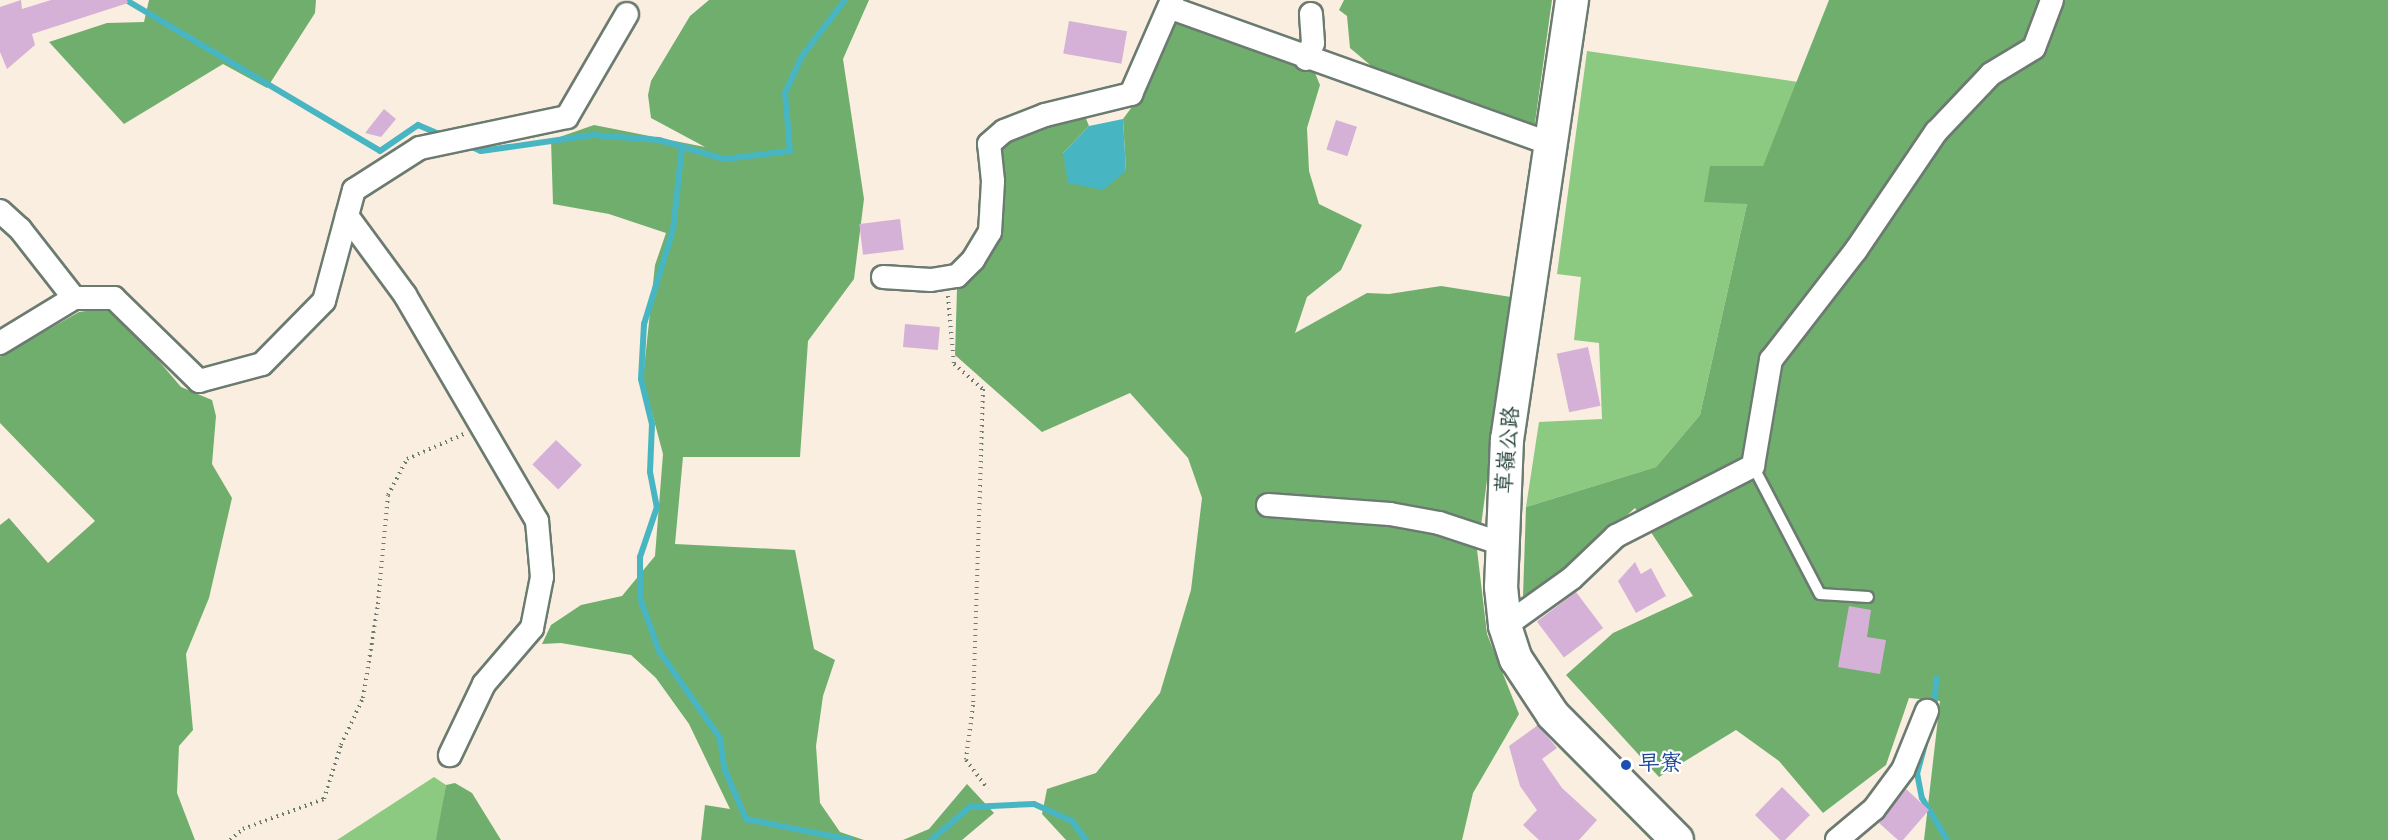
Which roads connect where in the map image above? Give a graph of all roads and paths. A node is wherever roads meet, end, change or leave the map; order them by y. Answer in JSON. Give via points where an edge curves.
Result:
{"nodes":[{"id":1,"x":1572,"y":0,"type":"edge"},
{"id":2,"x":2052,"y":0,"type":"edge"},
{"id":3,"x":1171,"y":4,"type":"edge"},
{"id":4,"x":627,"y":14,"type":"dead end"},
{"id":5,"x":1311,"y":14,"type":"dead end"},
{"id":6,"x":1306,"y":59,"type":"junction"},
{"id":7,"x":1551,"y":144,"type":"junction"},
{"id":8,"x":0,"y":211,"type":"edge"},
{"id":9,"x":347,"y":216,"type":"junction"},
{"id":10,"x":883,"y":277,"type":"dead end"},
{"id":11,"x":947,"y":277,"type":"junction"},
{"id":12,"x":74,"y":298,"type":"junction"},
{"id":13,"x":0,"y":343,"type":"edge"},
{"id":14,"x":481,"y":427,"type":"junction"},
{"id":15,"x":1753,"y":466,"type":"junction"},
{"id":16,"x":1268,"y":505,"type":"dead end"},
{"id":17,"x":1503,"y":544,"type":"junction"},
{"id":18,"x":1868,"y":597,"type":"dead end"},
{"id":19,"x":1505,"y":626,"type":"junction"},
{"id":20,"x":1927,"y":711,"type":"dead end"},
{"id":21,"x":450,"y":755,"type":"dead end"},
{"id":22,"x":988,"y":789,"type":"dead end"},
{"id":23,"x":230,"y":840,"type":"edge"},
{"id":24,"x":1677,"y":840,"type":"edge"},
{"id":25,"x":1837,"y":840,"type":"edge"}],
"edges":[{"from":1,"to":7,"type":"main road","name":"草嶺公路"},
{"from":2,"to":15,"type":"street","via":[[2034,48],[1991,74],[1936,132],[1856,250],[1771,360]]},
{"from":3,"to":6,"type":"street"},
{"from":3,"to":11,"type":"street","via":[[1131,94],[1045,115],[1004,132],[989,144],[993,180],[990,232],[973,260],[957,276]]},
{"from":4,"to":9,"type":"street","via":[[567,117],[420,148],[354,190]]},
{"from":5,"to":6,"type":"street","via":[[1313,43]]},
{"from":6,"to":7,"type":"street"},
{"from":7,"to":17,"type":"main road","name":"草嶺公路","via":[[1507,439]]},
{"from":8,"to":12,"type":"street","via":[[20,229]]},
{"from":9,"to":12,"type":"street","via":[[324,301],[262,364],[199,381],[114,298]]},
{"from":9,"to":14,"type":"street","via":[[405,295]]},
{"from":10,"to":11,"type":"street"},
{"from":11,"to":22,"type":"path","via":[[948,327],[954,364],[982,389],[973,705],[966,760]]},
{"from":12,"to":13,"type":"street"},
{"from":14,"to":21,"type":"street","via":[[537,521],[542,577],[532,628],[484,684]]},
{"from":14,"to":23,"type":"path","via":[[407,459],[388,495],[378,604],[363,698],[341,745],[324,799],[243,829]]},
{"from":15,"to":18,"type":"lane","via":[[1820,594]]},
{"from":15,"to":19,"type":"street","via":[[1616,536],[1572,578]]},
{"from":16,"to":17,"type":"street","via":[[1390,514],[1439,523]]},
{"from":17,"to":19,"type":"main road","name":"草嶺公路"},
{"from":19,"to":24,"type":"main road","name":"草嶺公路","via":[[1516,660],[1553,715]]},
{"from":20,"to":25,"type":"street","via":[[1903,771],[1874,809]]}]}
